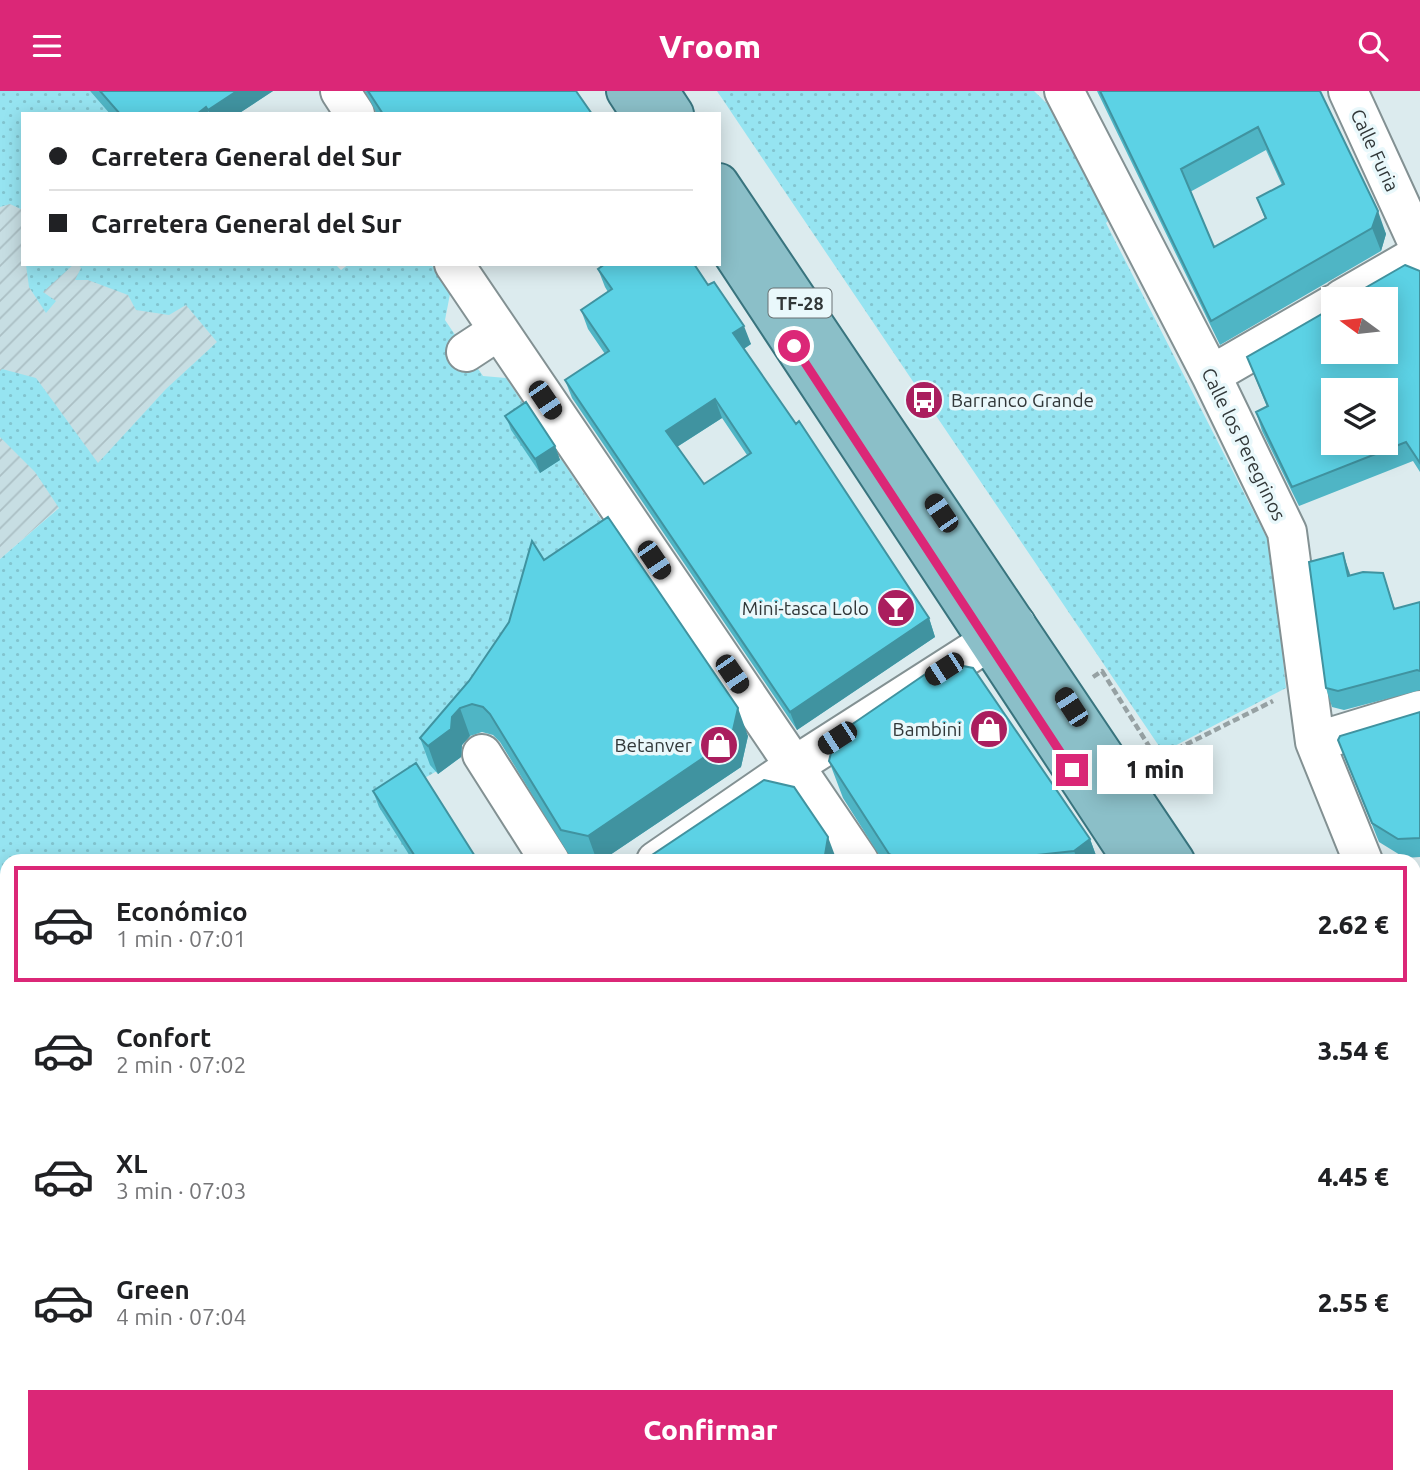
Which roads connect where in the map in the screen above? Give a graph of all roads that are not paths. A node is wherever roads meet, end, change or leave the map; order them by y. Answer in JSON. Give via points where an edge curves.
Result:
{"nodes":[{"id":1,"x":340,"y":91,"type":"edge"},
{"id":2,"x":626,"y":91,"type":"edge"},
{"id":3,"x":659,"y":91,"type":"edge"},
{"id":4,"x":1064,"y":91,"type":"edge"},
{"id":5,"x":1348,"y":91,"type":"edge"},
{"id":6,"x":354,"y":112,"type":"edge"},
{"id":7,"x":640,"y":112,"type":"edge"},
{"id":8,"x":673,"y":112,"type":"edge"},
{"id":9,"x":721,"y":186,"type":"edge"},
{"id":10,"x":721,"y":236,"type":"edge"},
{"id":11,"x":1420,"y":248,"type":"edge"},
{"id":12,"x":1420,"y":254,"type":"edge"},
{"id":13,"x":455,"y":266,"type":"edge"},
{"id":14,"x":1363,"y":287,"type":"edge"},
{"id":15,"x":1321,"y":312,"type":"edge"},
{"id":16,"x":498,"y":331,"type":"junction"},
{"id":17,"x":466,"y":352,"type":"dead end"},
{"id":18,"x":1211,"y":375,"type":"junction"},
{"id":19,"x":1002,"y":633,"type":"junction"},
{"id":20,"x":1420,"y":710,"type":"edge"},
{"id":21,"x":1315,"y":742,"type":"junction"},
{"id":22,"x":482,"y":754,"type":"dead end"},
{"id":23,"x":794,"y":766,"type":"junction"},
{"id":24,"x":546,"y":854,"type":"edge"},
{"id":25,"x":666,"y":854,"type":"edge"},
{"id":26,"x":854,"y":854,"type":"edge"},
{"id":27,"x":1129,"y":854,"type":"edge"},
{"id":28,"x":1170,"y":854,"type":"edge"},
{"id":29,"x":1360,"y":854,"type":"edge"}],
"edges":[{"from":1,"to":6,"type":"street"},
{"from":2,"to":7,"type":"main road"},
{"from":3,"to":8,"type":"main road"},
{"from":4,"to":18,"type":"street","name":"Calle los Peregrinos"},
{"from":5,"to":11,"type":"street","name":"Calle Furia"},
{"from":9,"to":19,"type":"main road","number":"TF-28"},
{"from":10,"to":19,"type":"main road","number":"TF-28"},
{"from":12,"to":14,"type":"street"},
{"from":13,"to":16,"type":"street"},
{"from":15,"to":18,"type":"street"},
{"from":16,"to":17,"type":"street"},
{"from":16,"to":23,"type":"street"},
{"from":18,"to":21,"type":"street","name":"Calle los Peregrinos","via":[[1287,532]]},
{"from":19,"to":23,"type":"street"},
{"from":19,"to":27,"type":"main road","number":"TF-28"},
{"from":19,"to":28,"type":"main road","number":"TF-28"},
{"from":20,"to":21,"type":"street"},
{"from":21,"to":29,"type":"street","name":"Calle los Peregrinos"},
{"from":22,"to":24,"type":"street"},
{"from":23,"to":25,"type":"street"},
{"from":23,"to":26,"type":"street"}]}
